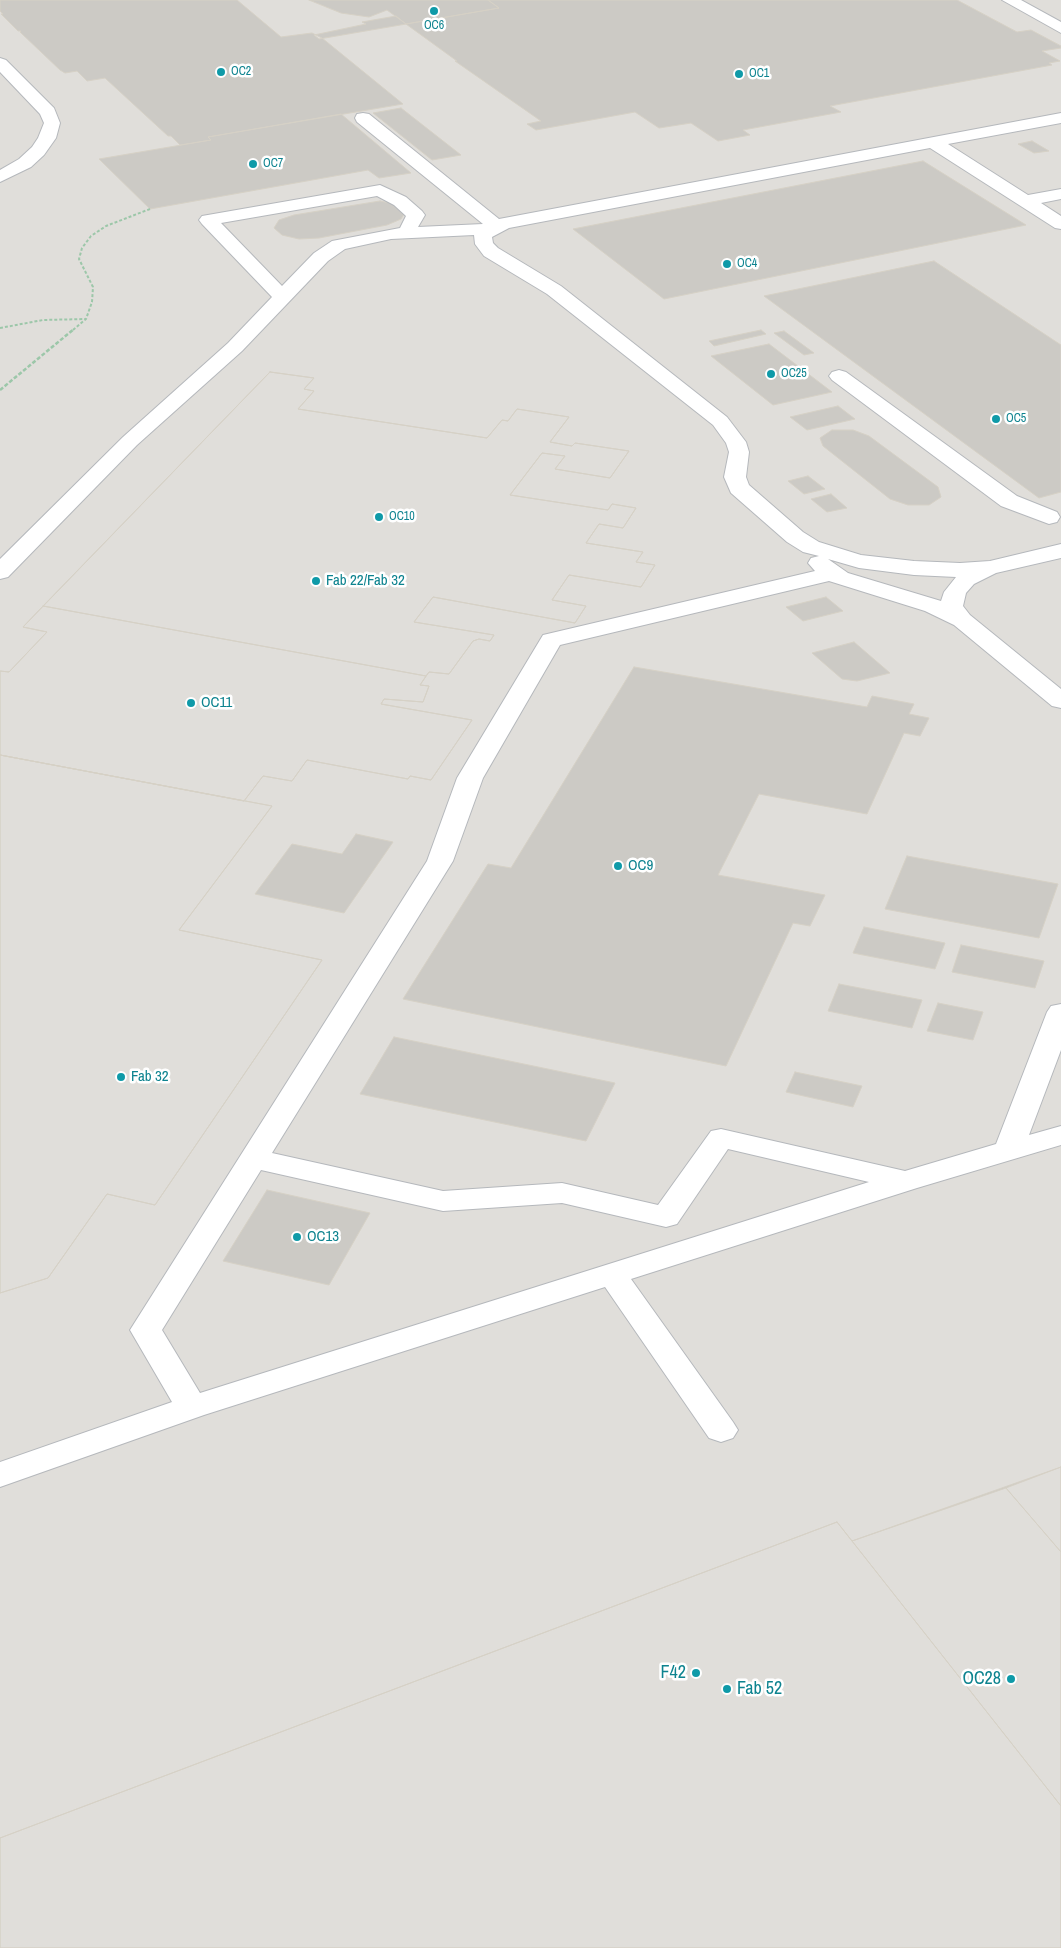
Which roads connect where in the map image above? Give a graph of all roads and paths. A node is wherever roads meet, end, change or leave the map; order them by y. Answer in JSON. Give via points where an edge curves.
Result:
{"nodes":[{"id":1,"x":1010,"y":0,"type":"edge"},
{"id":2,"x":1061,"y":28,"type":"edge"},
{"id":3,"x":0,"y":63,"type":"edge"},
{"id":4,"x":28,"y":91,"type":"junction"},
{"id":5,"x":10,"y":94,"type":"dead end"},
{"id":6,"x":363,"y":118,"type":"dead end"},
{"id":7,"x":1061,"y":118,"type":"edge"},
{"id":8,"x":932,"y":142,"type":"junction"},
{"id":9,"x":0,"y":177,"type":"edge"},
{"id":10,"x":1061,"y":194,"type":"edge"},
{"id":11,"x":1024,"y":201,"type":"junction"},
{"id":12,"x":150,"y":209,"type":"dead end"},
{"id":13,"x":1061,"y":224,"type":"edge"},
{"id":14,"x":493,"y":228,"type":"junction"},
{"id":15,"x":406,"y":233,"type":"junction"},
{"id":16,"x":282,"y":297,"type":"junction"},
{"id":17,"x":86,"y":318,"type":"junction"},
{"id":18,"x":0,"y":328,"type":"edge"},
{"id":19,"x":839,"y":376,"type":"dead end"},
{"id":20,"x":0,"y":390,"type":"edge"},
{"id":21,"x":1055,"y":515,"type":"edge"},
{"id":22,"x":795,"y":537,"type":"junction"},
{"id":23,"x":1061,"y":542,"type":"edge"},
{"id":24,"x":1061,"y":550,"type":"edge"},
{"id":25,"x":990,"y":568,"type":"junction"},
{"id":26,"x":0,"y":572,"type":"edge"},
{"id":27,"x":832,"y":573,"type":"junction"},
{"id":28,"x":962,"y":620,"type":"junction"},
{"id":29,"x":1061,"y":701,"type":"edge"},
{"id":30,"x":1061,"y":1012,"type":"edge"},
{"id":31,"x":1061,"y":1135,"type":"edge"},
{"id":32,"x":1008,"y":1152,"type":"junction"},
{"id":33,"x":256,"y":1159,"type":"junction"},
{"id":34,"x":906,"y":1181,"type":"junction"},
{"id":35,"x":611,"y":1273,"type":"junction"},
{"id":36,"x":192,"y":1407,"type":"junction"},
{"id":37,"x":721,"y":1430,"type":"dead end"},
{"id":38,"x":0,"y":1475,"type":"edge"}],
"edges":[{"from":1,"to":2,"type":"street"},
{"from":3,"to":4,"type":"street"},
{"from":4,"to":5,"type":"street"},
{"from":4,"to":9,"type":"street","via":[[48,112],[52,122],[47,138],[25,163]]},
{"from":6,"to":14,"type":"street"},
{"from":7,"to":8,"type":"street"},
{"from":8,"to":11,"type":"street"},
{"from":8,"to":14,"type":"street"},
{"from":10,"to":11,"type":"street"},
{"from":11,"to":13,"type":"street"},
{"from":12,"to":17,"type":"path","via":[[106,226],[91,236],[82,248],[79,259],[93,287]]},
{"from":14,"to":15,"type":"street"},
{"from":14,"to":22,"type":"street","via":[[483,236],[484,244],[491,252],[554,290],[720,421],[736,442],[739,452],[735,477],[739,488]]},
{"from":15,"to":16,"type":"street","via":[[339,245],[321,257]]},
{"from":15,"to":16,"type":"street","via":[[416,215],[380,190],[208,220]]},
{"from":16,"to":26,"type":"street","via":[[197,383],[130,441]]},
{"from":17,"to":18,"type":"path","via":[[43,320]]},
{"from":17,"to":20,"type":"path"},
{"from":19,"to":21,"type":"street","via":[[1009,501]]},
{"from":21,"to":23,"type":"street","via":[[1044,523]]},
{"from":22,"to":25,"type":"street","via":[[811,548],[859,561],[914,568]]},
{"from":22,"to":27,"type":"street"},
{"from":24,"to":25,"type":"street"},
{"from":25,"to":28,"type":"street","via":[[966,579],[954,592],[951,606]]},
{"from":27,"to":28,"type":"street","via":[[933,606]]},
{"from":27,"to":33,"type":"street","via":[[550,640],[470,778],[440,861]]},
{"from":28,"to":29,"type":"street"},
{"from":30,"to":32,"type":"street"},
{"from":31,"to":32,"type":"street"},
{"from":32,"to":34,"type":"street"},
{"from":33,"to":34,"type":"street","via":[[444,1201],[562,1193],[666,1217],[721,1138]]},
{"from":33,"to":36,"type":"street","via":[[146,1330]]},
{"from":34,"to":35,"type":"street"},
{"from":35,"to":36,"type":"street"},
{"from":35,"to":37,"type":"street"},
{"from":36,"to":38,"type":"street"}]}
